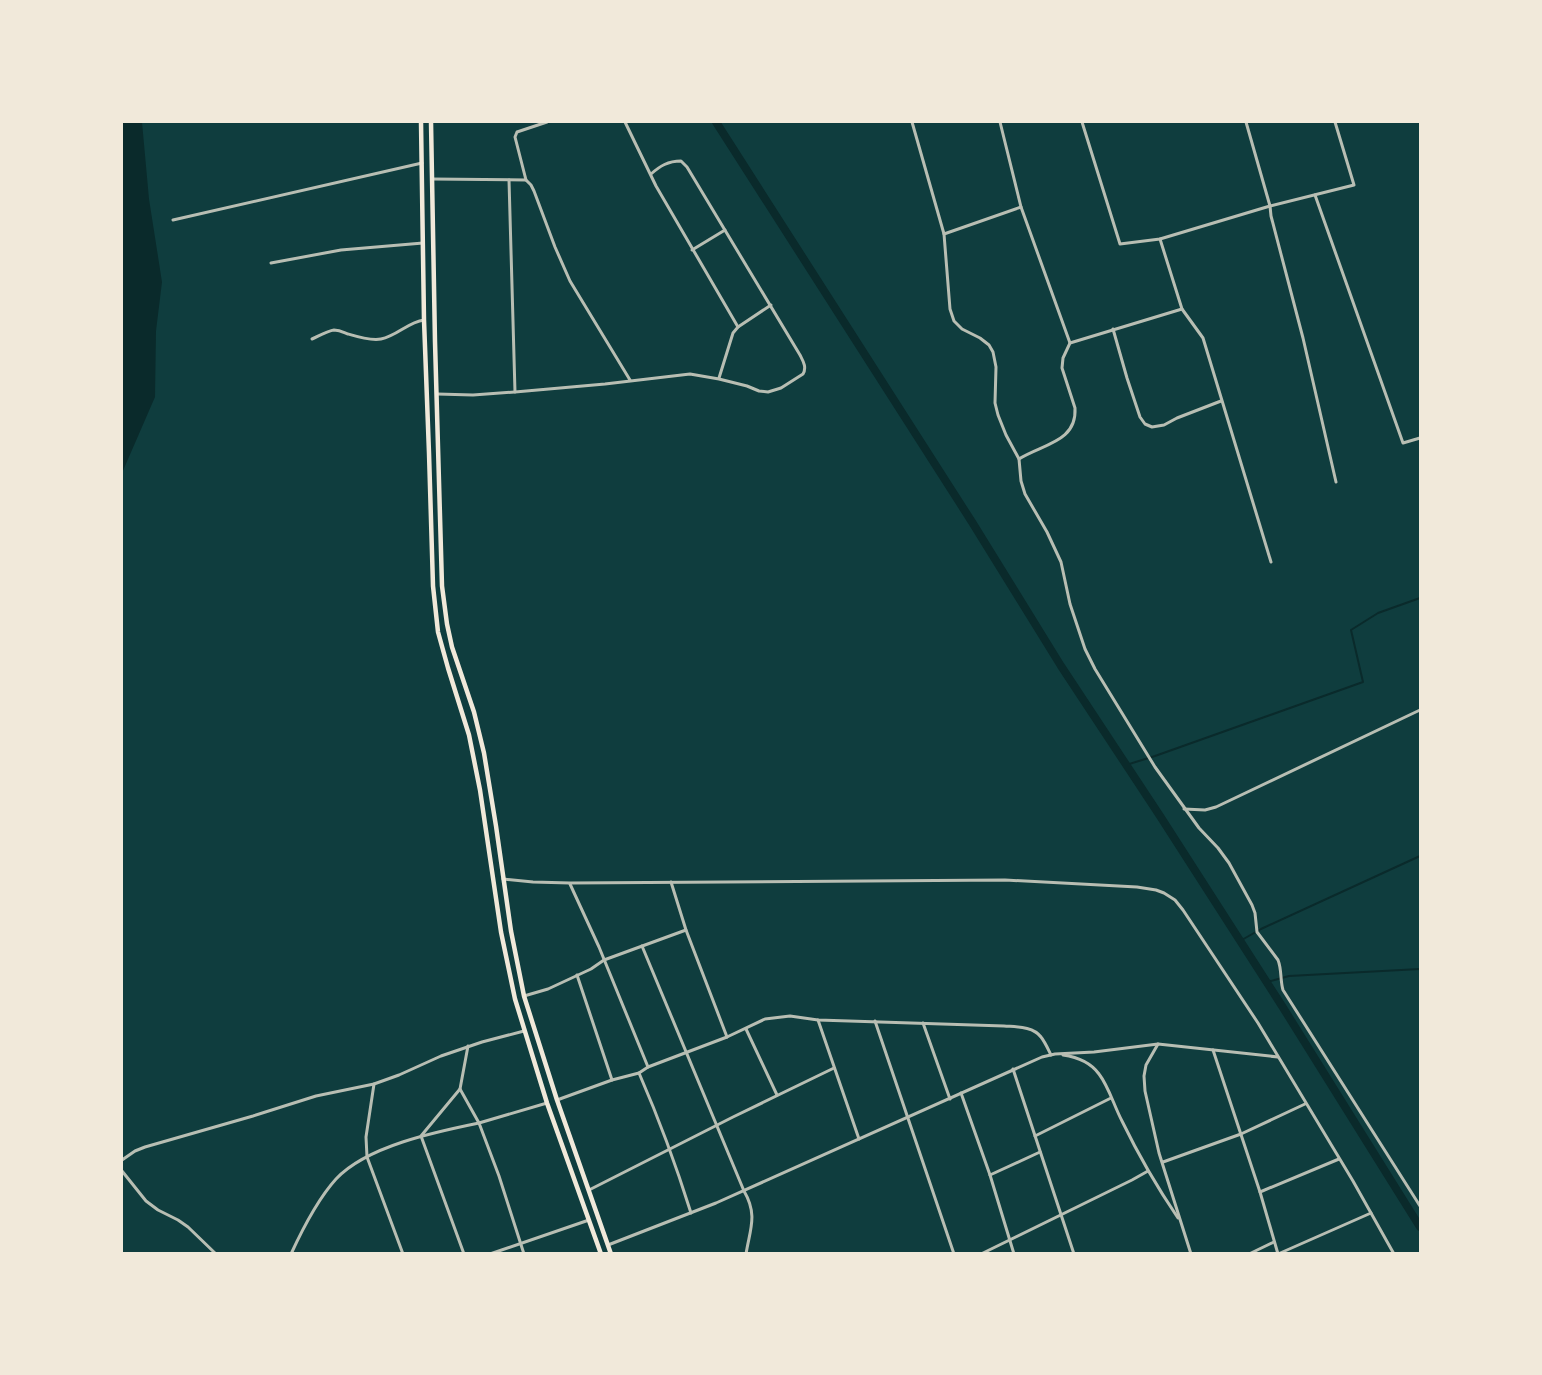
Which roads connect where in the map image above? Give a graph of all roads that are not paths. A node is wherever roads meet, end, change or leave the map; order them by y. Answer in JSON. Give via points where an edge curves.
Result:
{"nodes":[{"id":1,"x":421,"y":122,"type":"edge"},
{"id":2,"x":431,"y":122,"type":"edge"},
{"id":3,"x":547,"y":122,"type":"edge"},
{"id":4,"x":625,"y":122,"type":"edge"},
{"id":5,"x":912,"y":122,"type":"edge"},
{"id":6,"x":1000,"y":122,"type":"edge"},
{"id":7,"x":1082,"y":122,"type":"edge"},
{"id":8,"x":1246,"y":122,"type":"edge"},
{"id":9,"x":1335,"y":122,"type":"edge"},
{"id":10,"x":422,"y":163,"type":"junction"},
{"id":11,"x":651,"y":174,"type":"junction"},
{"id":12,"x":432,"y":179,"type":"junction"},
{"id":13,"x":509,"y":180,"type":"junction"},
{"id":14,"x":526,"y":180,"type":"junction"},
{"id":15,"x":1315,"y":195,"type":"junction"},
{"id":16,"x":1270,"y":206,"type":"junction"},
{"id":17,"x":1021,"y":207,"type":"junction"},
{"id":18,"x":172,"y":220,"type":"dead end"},
{"id":19,"x":725,"y":230,"type":"junction"},
{"id":20,"x":944,"y":234,"type":"junction"},
{"id":21,"x":1160,"y":239,"type":"junction"},
{"id":22,"x":423,"y":243,"type":"junction"},
{"id":23,"x":692,"y":250,"type":"junction"},
{"id":24,"x":272,"y":263,"type":"dead end"},
{"id":25,"x":771,"y":305,"type":"junction"},
{"id":26,"x":1182,"y":309,"type":"junction"},
{"id":27,"x":424,"y":320,"type":"junction"},
{"id":28,"x":738,"y":327,"type":"junction"},
{"id":29,"x":1113,"y":329,"type":"junction"},
{"id":30,"x":312,"y":339,"type":"dead end"},
{"id":31,"x":1070,"y":343,"type":"junction"},
{"id":32,"x":719,"y":379,"type":"junction"},
{"id":33,"x":630,"y":380,"type":"junction"},
{"id":34,"x":515,"y":392,"type":"junction"},
{"id":35,"x":436,"y":394,"type":"junction"},
{"id":36,"x":1221,"y":401,"type":"junction"},
{"id":37,"x":1420,"y":438,"type":"edge"},
{"id":38,"x":1019,"y":459,"type":"junction"},
{"id":39,"x":1336,"y":482,"type":"dead end"},
{"id":40,"x":1271,"y":562,"type":"dead end"},
{"id":41,"x":1420,"y":710,"type":"edge"},
{"id":42,"x":1184,"y":809,"type":"junction"},
{"id":43,"x":503,"y":879,"type":"junction"},
{"id":44,"x":671,"y":882,"type":"junction"},
{"id":45,"x":570,"y":883,"type":"junction"},
{"id":46,"x":686,"y":930,"type":"junction"},
{"id":47,"x":642,"y":946,"type":"junction"},
{"id":48,"x":604,"y":960,"type":"junction"},
{"id":49,"x":577,"y":975,"type":"junction"},
{"id":50,"x":524,"y":996,"type":"junction"},
{"id":51,"x":818,"y":1020,"type":"junction"},
{"id":52,"x":875,"y":1021,"type":"junction"},
{"id":53,"x":923,"y":1023,"type":"junction"},
{"id":54,"x":746,"y":1029,"type":"junction"},
{"id":55,"x":524,"y":1031,"type":"junction"},
{"id":56,"x":727,"y":1037,"type":"junction"},
{"id":57,"x":1158,"y":1044,"type":"junction"},
{"id":58,"x":468,"y":1047,"type":"junction"},
{"id":59,"x":1213,"y":1050,"type":"junction"},
{"id":60,"x":687,"y":1053,"type":"junction"},
{"id":61,"x":1053,"y":1054,"type":"junction"},
{"id":62,"x":1278,"y":1057,"type":"junction"},
{"id":63,"x":648,"y":1067,"type":"junction"},
{"id":64,"x":834,"y":1068,"type":"junction"},
{"id":65,"x":1013,"y":1069,"type":"junction"},
{"id":66,"x":639,"y":1073,"type":"junction"},
{"id":67,"x":612,"y":1080,"type":"junction"},
{"id":68,"x":374,"y":1084,"type":"junction"},
{"id":69,"x":460,"y":1089,"type":"junction"},
{"id":70,"x":961,"y":1093,"type":"junction"},
{"id":71,"x":777,"y":1095,"type":"junction"},
{"id":72,"x":1111,"y":1098,"type":"junction"},
{"id":73,"x":950,"y":1099,"type":"junction"},
{"id":74,"x":558,"y":1100,"type":"junction"},
{"id":75,"x":548,"y":1103,"type":"junction"},
{"id":76,"x":1305,"y":1104,"type":"junction"},
{"id":77,"x":907,"y":1117,"type":"junction"},
{"id":78,"x":479,"y":1122,"type":"junction"},
{"id":79,"x":717,"y":1125,"type":"junction"},
{"id":80,"x":1241,"y":1134,"type":"junction"},
{"id":81,"x":421,"y":1136,"type":"junction"},
{"id":82,"x":1035,"y":1136,"type":"junction"},
{"id":83,"x":859,"y":1139,"type":"junction"},
{"id":84,"x":670,"y":1149,"type":"junction"},
{"id":85,"x":1040,"y":1152,"type":"junction"},
{"id":86,"x":367,"y":1157,"type":"junction"},
{"id":87,"x":1339,"y":1158,"type":"junction"},
{"id":88,"x":122,"y":1160,"type":"edge"},
{"id":89,"x":1162,"y":1162,"type":"junction"},
{"id":90,"x":122,"y":1171,"type":"edge"},
{"id":91,"x":1148,"y":1171,"type":"junction"},
{"id":92,"x":990,"y":1175,"type":"junction"},
{"id":93,"x":589,"y":1190,"type":"junction"},
{"id":94,"x":744,"y":1191,"type":"junction"},
{"id":95,"x":1260,"y":1192,"type":"junction"},
{"id":96,"x":1420,"y":1206,"type":"edge"},
{"id":97,"x":691,"y":1213,"type":"junction"},
{"id":98,"x":1371,"y":1213,"type":"junction"},
{"id":99,"x":1062,"y":1215,"type":"junction"},
{"id":100,"x":589,"y":1220,"type":"junction"},
{"id":101,"x":1181,"y":1222,"type":"junction"},
{"id":102,"x":1009,"y":1241,"type":"junction"},
{"id":103,"x":1274,"y":1242,"type":"junction"},
{"id":104,"x":520,"y":1244,"type":"junction"},
{"id":105,"x":608,"y":1245,"type":"junction"},
{"id":106,"x":216,"y":1254,"type":"edge"},
{"id":107,"x":291,"y":1254,"type":"edge"},
{"id":108,"x":403,"y":1254,"type":"edge"},
{"id":109,"x":464,"y":1254,"type":"edge"},
{"id":110,"x":490,"y":1254,"type":"edge"},
{"id":111,"x":524,"y":1254,"type":"edge"},
{"id":112,"x":601,"y":1254,"type":"edge"},
{"id":113,"x":612,"y":1254,"type":"edge"},
{"id":114,"x":746,"y":1254,"type":"edge"},
{"id":115,"x":954,"y":1254,"type":"edge"},
{"id":116,"x":981,"y":1254,"type":"edge"},
{"id":117,"x":1014,"y":1254,"type":"edge"},
{"id":118,"x":1074,"y":1254,"type":"edge"},
{"id":119,"x":1191,"y":1254,"type":"edge"},
{"id":120,"x":1249,"y":1254,"type":"edge"},
{"id":121,"x":1278,"y":1254,"type":"edge"},
{"id":122,"x":1394,"y":1254,"type":"edge"}],
"edges":[{"from":1,"to":10,"type":"main road"},
{"from":2,"to":12,"type":"main road"},
{"from":3,"to":14,"type":"street","via":[[516,134]]},
{"from":4,"to":11,"type":"street"},
{"from":5,"to":20,"type":"street"},
{"from":6,"to":17,"type":"street"},
{"from":7,"to":21,"type":"street","via":[[1120,244]]},
{"from":8,"to":16,"type":"street"},
{"from":9,"to":15,"type":"street","via":[[1354,185]]},
{"from":10,"to":18,"type":"street"},
{"from":10,"to":22,"type":"main road"},
{"from":11,"to":19,"type":"street","via":[[672,161],[681,161]]},
{"from":11,"to":23,"type":"street"},
{"from":12,"to":13,"type":"street"},
{"from":12,"to":35,"type":"main road"},
{"from":13,"to":14,"type":"street"},
{"from":13,"to":34,"type":"street"},
{"from":14,"to":33,"type":"street","via":[[570,281]]},
{"from":15,"to":16,"type":"street"},
{"from":15,"to":37,"type":"street","via":[[1403,443]]},
{"from":16,"to":21,"type":"street"},
{"from":16,"to":39,"type":"street"},
{"from":17,"to":20,"type":"street"},
{"from":17,"to":31,"type":"street"},
{"from":19,"to":23,"type":"street"},
{"from":19,"to":25,"type":"street"},
{"from":20,"to":38,"type":"street","via":[[950,309],[954,321],[993,352],[995,404]]},
{"from":21,"to":26,"type":"street"},
{"from":22,"to":24,"type":"street","via":[[341,250]]},
{"from":22,"to":27,"type":"main road"},
{"from":23,"to":28,"type":"street"},
{"from":25,"to":28,"type":"street"},
{"from":25,"to":32,"type":"street","via":[[800,355],[803,374],[768,392]]},
{"from":26,"to":29,"type":"street"},
{"from":26,"to":36,"type":"street","via":[[1203,338]]},
{"from":27,"to":30,"type":"street","via":[[380,339],[338,330]]},
{"from":27,"to":55,"type":"main road","via":[[438,632],[469,735],[506,964]]},
{"from":28,"to":32,"type":"street"},
{"from":29,"to":31,"type":"street"},
{"from":29,"to":36,"type":"street","via":[[1145,424],[1152,428],[1164,425]]},
{"from":31,"to":38,"type":"street","via":[[1061,364],[1076,414],[1071,429]]},
{"from":32,"to":33,"type":"street","via":[[690,374]]},
{"from":33,"to":34,"type":"street"},
{"from":34,"to":35,"type":"street"},
{"from":35,"to":43,"type":"main road","via":[[444,606],[452,647],[484,753]]},
{"from":36,"to":40,"type":"street"},
{"from":38,"to":42,"type":"street","via":[[1025,494],[1061,562],[1074,620],[1090,659]]},
{"from":41,"to":42,"type":"street","via":[[1216,807]]},
{"from":42,"to":96,"type":"street","via":[[1229,863],[1252,905],[1257,932],[1278,960],[1283,990]]},
{"from":43,"to":45,"type":"street"},
{"from":43,"to":50,"type":"main road"},
{"from":44,"to":45,"type":"street"},
{"from":44,"to":46,"type":"street"},
{"from":44,"to":62,"type":"street","via":[[1005,880],[1156,890],[1175,900],[1183,910]]},
{"from":45,"to":48,"type":"street"},
{"from":46,"to":47,"type":"street"},
{"from":46,"to":56,"type":"street"},
{"from":47,"to":48,"type":"street"},
{"from":47,"to":60,"type":"street"},
{"from":48,"to":49,"type":"street"},
{"from":48,"to":63,"type":"street"},
{"from":49,"to":50,"type":"street"},
{"from":49,"to":67,"type":"street"},
{"from":50,"to":74,"type":"main road"},
{"from":51,"to":52,"type":"street"},
{"from":51,"to":54,"type":"street","via":[[779,1017]]},
{"from":51,"to":64,"type":"street"},
{"from":52,"to":53,"type":"street"},
{"from":52,"to":77,"type":"street"},
{"from":53,"to":61,"type":"street","via":[[1027,1029],[1035,1031]]},
{"from":53,"to":73,"type":"street"},
{"from":54,"to":56,"type":"street"},
{"from":54,"to":71,"type":"street"},
{"from":55,"to":58,"type":"street"},
{"from":55,"to":75,"type":"main road"},
{"from":56,"to":60,"type":"street"},
{"from":57,"to":59,"type":"street"},
{"from":57,"to":61,"type":"street"},
{"from":57,"to":89,"type":"street","via":[[1144,1076],[1144,1091]]},
{"from":58,"to":68,"type":"street"},
{"from":58,"to":69,"type":"street"},
{"from":59,"to":62,"type":"street"},
{"from":59,"to":80,"type":"street"},
{"from":60,"to":63,"type":"street"},
{"from":60,"to":79,"type":"street"},
{"from":61,"to":65,"type":"street"},
{"from":61,"to":72,"type":"street","via":[[1070,1056],[1093,1067]]},
{"from":62,"to":76,"type":"street"},
{"from":63,"to":66,"type":"street"},
{"from":64,"to":71,"type":"street"},
{"from":64,"to":83,"type":"street"},
{"from":65,"to":70,"type":"street"},
{"from":65,"to":82,"type":"street"},
{"from":66,"to":67,"type":"street"},
{"from":66,"to":84,"type":"street"},
{"from":67,"to":74,"type":"street"},
{"from":68,"to":86,"type":"street"},
{"from":68,"to":88,"type":"street","via":[[316,1096],[145,1147]]},
{"from":69,"to":78,"type":"street"},
{"from":69,"to":81,"type":"street"},
{"from":70,"to":73,"type":"street"},
{"from":70,"to":92,"type":"street"},
{"from":71,"to":79,"type":"street"},
{"from":72,"to":82,"type":"street"},
{"from":72,"to":91,"type":"street"},
{"from":73,"to":77,"type":"street"},
{"from":74,"to":93,"type":"main road"},
{"from":75,"to":78,"type":"street"},
{"from":75,"to":100,"type":"main road"},
{"from":76,"to":80,"type":"street"},
{"from":76,"to":87,"type":"street"},
{"from":77,"to":83,"type":"street"},
{"from":77,"to":115,"type":"street"},
{"from":78,"to":81,"type":"street"},
{"from":78,"to":104,"type":"street"},
{"from":79,"to":84,"type":"street"},
{"from":79,"to":94,"type":"street"},
{"from":80,"to":89,"type":"street"},
{"from":80,"to":95,"type":"street"},
{"from":81,"to":86,"type":"street"},
{"from":81,"to":109,"type":"street"},
{"from":82,"to":85,"type":"street"},
{"from":83,"to":94,"type":"street"},
{"from":84,"to":93,"type":"street"},
{"from":84,"to":97,"type":"street"},
{"from":85,"to":92,"type":"street"},
{"from":85,"to":99,"type":"street"},
{"from":86,"to":107,"type":"street","via":[[345,1171],[327,1190]]},
{"from":86,"to":108,"type":"street"},
{"from":87,"to":95,"type":"street"},
{"from":87,"to":98,"type":"street"},
{"from":89,"to":101,"type":"street"},
{"from":90,"to":106,"type":"street","via":[[146,1201],[188,1227]]},
{"from":91,"to":99,"type":"street"},
{"from":91,"to":101,"type":"street"},
{"from":92,"to":102,"type":"street"},
{"from":93,"to":105,"type":"main road"},
{"from":94,"to":97,"type":"street"},
{"from":94,"to":114,"type":"street","via":[[753,1214]]},
{"from":95,"to":103,"type":"street"},
{"from":97,"to":105,"type":"street"},
{"from":98,"to":121,"type":"street"},
{"from":98,"to":122,"type":"street"},
{"from":99,"to":102,"type":"street"},
{"from":99,"to":118,"type":"street"},
{"from":100,"to":104,"type":"street"},
{"from":100,"to":112,"type":"main road"},
{"from":101,"to":119,"type":"street"},
{"from":102,"to":116,"type":"street"},
{"from":102,"to":117,"type":"street"},
{"from":103,"to":120,"type":"street"},
{"from":103,"to":121,"type":"street"},
{"from":104,"to":110,"type":"street"},
{"from":104,"to":111,"type":"street"},
{"from":105,"to":113,"type":"main road"}]}
